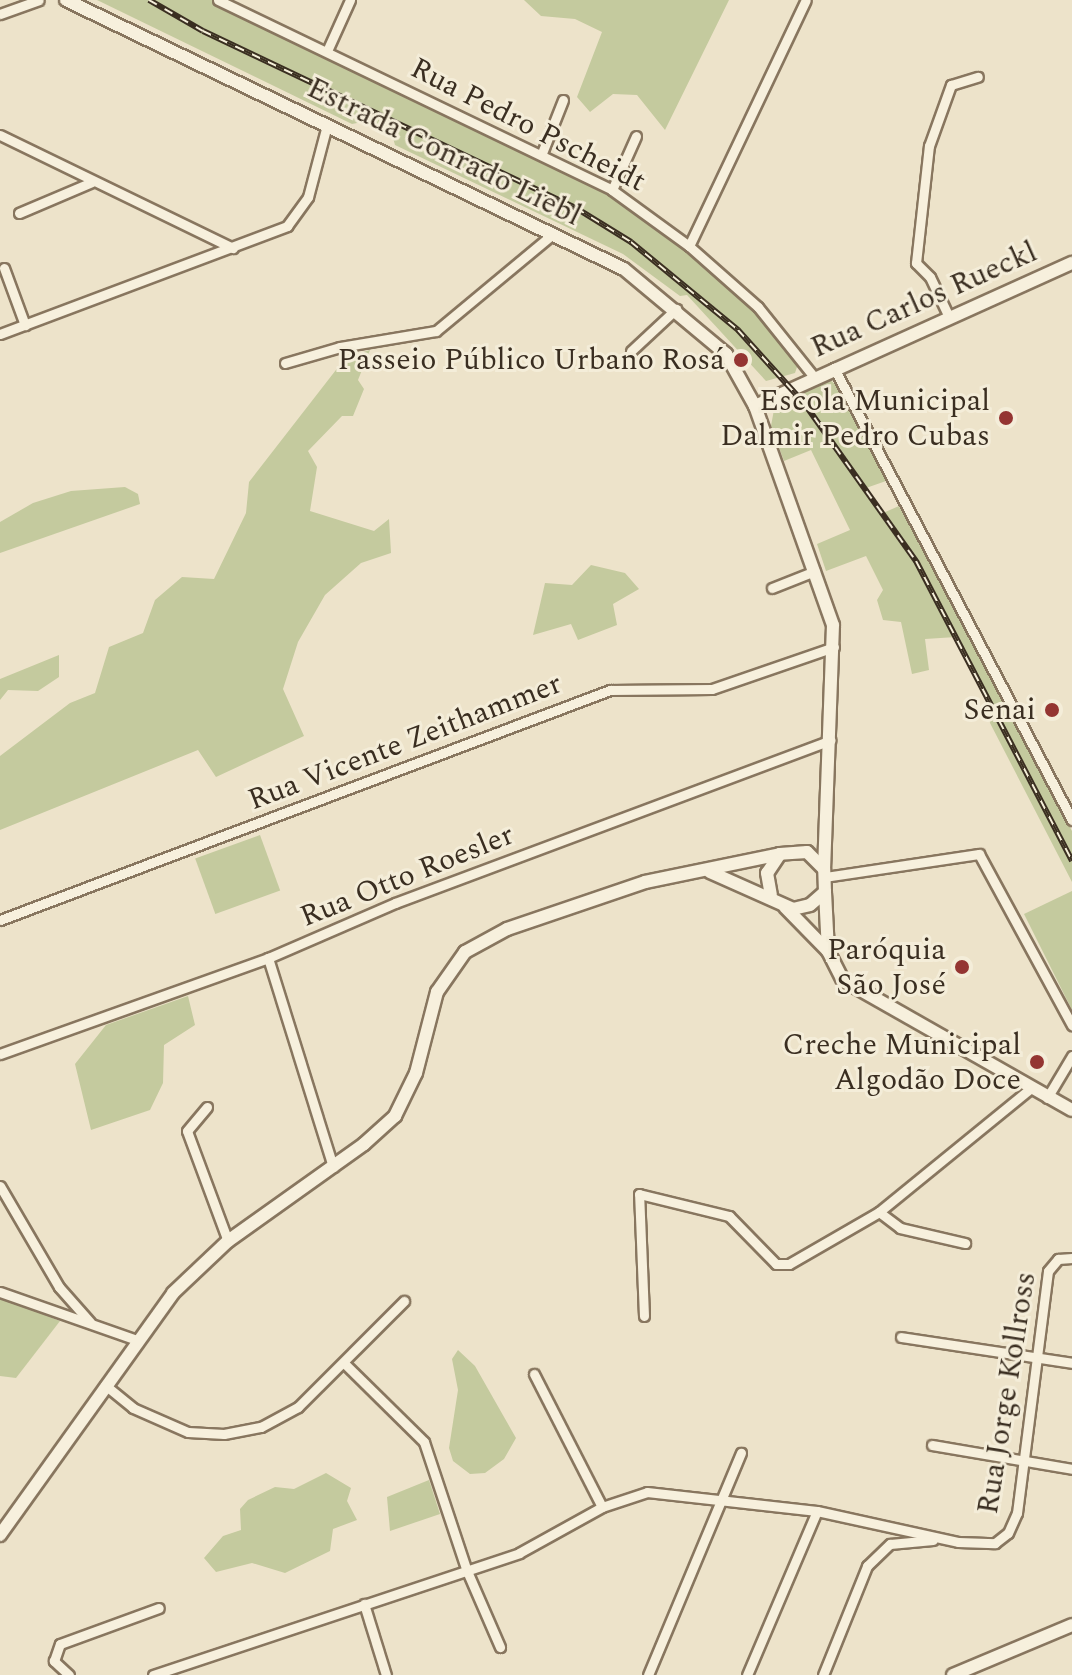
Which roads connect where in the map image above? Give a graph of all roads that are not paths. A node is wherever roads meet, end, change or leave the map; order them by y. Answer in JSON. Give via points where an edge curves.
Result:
{"nodes":[{"id":1,"x":39,"y":0,"type":"edge"},
{"id":2,"x":66,"y":0,"type":"edge"},
{"id":3,"x":218,"y":0,"type":"edge"},
{"id":4,"x":350,"y":0,"type":"edge"},
{"id":5,"x":806,"y":0,"type":"edge"},
{"id":6,"x":0,"y":14,"type":"edge"},
{"id":7,"x":327,"y":51,"type":"junction"},
{"id":8,"x":978,"y":77,"type":"dead end"},
{"id":9,"x":563,"y":100,"type":"dead end"},
{"id":10,"x":327,"y":125,"type":"junction"},
{"id":11,"x":0,"y":135,"type":"edge"},
{"id":12,"x":636,"y":136,"type":"dead end"},
{"id":13,"x":542,"y":153,"type":"junction"},
{"id":14,"x":92,"y":182,"type":"junction"},
{"id":15,"x":612,"y":190,"type":"junction"},
{"id":16,"x":19,"y":213,"type":"dead end"},
{"id":17,"x":553,"y":234,"type":"junction"},
{"id":18,"x":689,"y":246,"type":"junction"},
{"id":19,"x":233,"y":248,"type":"junction"},
{"id":20,"x":1072,"y":263,"type":"edge"},
{"id":21,"x":4,"y":268,"type":"dead end"},
{"id":22,"x":676,"y":309,"type":"junction"},
{"id":23,"x":949,"y":317,"type":"junction"},
{"id":24,"x":25,"y":325,"type":"junction"},
{"id":25,"x":0,"y":334,"type":"edge"},
{"id":26,"x":631,"y":351,"type":"dead end"},
{"id":27,"x":285,"y":363,"type":"dead end"},
{"id":28,"x":834,"y":368,"type":"junction"},
{"id":29,"x":814,"y":377,"type":"junction"},
{"id":30,"x":755,"y":406,"type":"junction"},
{"id":31,"x":815,"y":571,"type":"junction"},
{"id":32,"x":772,"y":588,"type":"dead end"},
{"id":33,"x":834,"y":647,"type":"junction"},
{"id":34,"x":831,"y":740,"type":"junction"},
{"id":35,"x":828,"y":819,"type":"junction"},
{"id":36,"x":1072,"y":820,"type":"edge"},
{"id":37,"x":799,"y":850,"type":"junction"},
{"id":38,"x":780,"y":854,"type":"junction"},
{"id":39,"x":703,"y":871,"type":"junction"},
{"id":40,"x":825,"y":873,"type":"junction"},
{"id":41,"x":825,"y":892,"type":"junction"},
{"id":42,"x":771,"y":895,"type":"junction"},
{"id":43,"x":784,"y":906,"type":"junction"},
{"id":44,"x":0,"y":920,"type":"edge"},
{"id":45,"x":828,"y":951,"type":"junction"},
{"id":46,"x":268,"y":958,"type":"junction"},
{"id":47,"x":1072,"y":1025,"type":"edge"},
{"id":48,"x":0,"y":1054,"type":"edge"},
{"id":49,"x":1072,"y":1056,"type":"edge"},
{"id":50,"x":1031,"y":1088,"type":"junction"},
{"id":51,"x":1047,"y":1098,"type":"junction"},
{"id":52,"x":207,"y":1107,"type":"dead end"},
{"id":53,"x":1072,"y":1110,"type":"edge"},
{"id":54,"x":333,"y":1167,"type":"junction"},
{"id":55,"x":0,"y":1186,"type":"edge"},
{"id":56,"x":879,"y":1212,"type":"junction"},
{"id":57,"x":228,"y":1241,"type":"junction"},
{"id":58,"x":965,"y":1243,"type":"dead end"},
{"id":59,"x":1072,"y":1258,"type":"edge"},
{"id":60,"x":0,"y":1292,"type":"edge"},
{"id":61,"x":404,"y":1301,"type":"dead end"},
{"id":62,"x":644,"y":1316,"type":"dead end"},
{"id":63,"x":90,"y":1322,"type":"junction"},
{"id":64,"x":901,"y":1337,"type":"dead end"},
{"id":65,"x":137,"y":1340,"type":"junction"},
{"id":66,"x":1037,"y":1358,"type":"junction"},
{"id":67,"x":344,"y":1363,"type":"junction"},
{"id":68,"x":1072,"y":1363,"type":"edge"},
{"id":69,"x":534,"y":1374,"type":"dead end"},
{"id":70,"x":105,"y":1385,"type":"junction"},
{"id":71,"x":932,"y":1445,"type":"dead end"},
{"id":72,"x":741,"y":1453,"type":"dead end"},
{"id":73,"x":1023,"y":1461,"type":"junction"},
{"id":74,"x":1072,"y":1469,"type":"edge"},
{"id":75,"x":722,"y":1499,"type":"junction"},
{"id":76,"x":602,"y":1507,"type":"junction"},
{"id":77,"x":817,"y":1511,"type":"junction"},
{"id":78,"x":0,"y":1535,"type":"edge"},
{"id":79,"x":958,"y":1542,"type":"junction"},
{"id":80,"x":467,"y":1571,"type":"junction"},
{"id":81,"x":364,"y":1604,"type":"junction"},
{"id":82,"x":159,"y":1608,"type":"dead end"},
{"id":83,"x":1072,"y":1625,"type":"edge"},
{"id":84,"x":500,"y":1647,"type":"dead end"},
{"id":85,"x":69,"y":1675,"type":"edge"},
{"id":86,"x":153,"y":1675,"type":"edge"},
{"id":87,"x":386,"y":1675,"type":"edge"},
{"id":88,"x":648,"y":1675,"type":"edge"},
{"id":89,"x":747,"y":1675,"type":"edge"},
{"id":90,"x":823,"y":1675,"type":"edge"},
{"id":91,"x":953,"y":1675,"type":"edge"}],
"edges":[{"from":1,"to":6,"type":"street"},
{"from":2,"to":10,"type":"main road","name":"Estrada Conrado Liebl"},
{"from":3,"to":7,"type":"street","name":"Rua Pedro Pscheidt"},
{"from":4,"to":7,"type":"street"},
{"from":5,"to":18,"type":"street"},
{"from":7,"to":13,"type":"street","name":"Rua Pedro Pscheidt"},
{"from":8,"to":23,"type":"street","via":[[951,85],[929,146],[916,263],[930,277]]},
{"from":9,"to":13,"type":"street"},
{"from":10,"to":17,"type":"main road","name":"Estrada Conrado Liebl"},
{"from":10,"to":19,"type":"street","via":[[299,215],[287,226]]},
{"from":11,"to":14,"type":"street"},
{"from":12,"to":15,"type":"street"},
{"from":13,"to":15,"type":"street","name":"Rua Pedro Pscheidt"},
{"from":14,"to":16,"type":"street"},
{"from":14,"to":19,"type":"street"},
{"from":15,"to":18,"type":"street","name":"Rua Pedro Pscheidt"},
{"from":17,"to":22,"type":"main road","name":"Estrada Conrado Liebl","via":[[624,269]]},
{"from":17,"to":27,"type":"street","via":[[436,331],[340,347]]},
{"from":18,"to":29,"type":"street","name":"Rua Pedro Pscheidt","via":[[758,307]]},
{"from":19,"to":24,"type":"street"},
{"from":20,"to":23,"type":"main road","name":"Rua Carlos Rueckl"},
{"from":21,"to":24,"type":"street"},
{"from":22,"to":26,"type":"street"},
{"from":22,"to":30,"type":"main road","name":"Estrada Conrado Liebl","via":[[733,363]]},
{"from":23,"to":28,"type":"main road","name":"Rua Carlos Rueckl"},
{"from":24,"to":25,"type":"street"},
{"from":28,"to":29,"type":"main road","name":"Rua Carlos Rueckl"},
{"from":28,"to":36,"type":"street"},
{"from":29,"to":30,"type":"main road","name":"Rua Carlos Rueckl"},
{"from":30,"to":31,"type":"main road","name":"Estrada Conrado Liebl"},
{"from":31,"to":32,"type":"street"},
{"from":31,"to":33,"type":"main road","name":"Estrada Conrado Liebl"},
{"from":33,"to":34,"type":"main road","name":"Estrada Conrado Liebl"},
{"from":33,"to":44,"type":"street","name":"Rua Vicente Zeithammer","via":[[712,689],[610,690]]},
{"from":34,"to":35,"type":"main road","name":"Estrada Conrado Liebl"},
{"from":34,"to":46,"type":"street","name":"Rua Otto Roesler","via":[[395,903]]},
{"from":35,"to":37,"type":"main road","via":[[814,844]]},
{"from":35,"to":40,"type":"main road","name":"Estrada Conrado Liebl"},
{"from":37,"to":38,"type":"main road"},
{"from":37,"to":40,"type":"main road","via":[[814,856]]},
{"from":38,"to":39,"type":"main road"},
{"from":38,"to":42,"type":"main road","via":[[767,873]]},
{"from":39,"to":42,"type":"main road"},
{"from":39,"to":54,"type":"main road","via":[[658,878],[527,922],[465,952],[437,992],[416,1073],[400,1109],[375,1136]]},
{"from":40,"to":41,"type":"main road"},
{"from":40,"to":47,"type":"street","via":[[979,854]]},
{"from":41,"to":43,"type":"main road","via":[[802,908]]},
{"from":41,"to":45,"type":"main road"},
{"from":42,"to":43,"type":"main road"},
{"from":43,"to":45,"type":"main road"},
{"from":45,"to":50,"type":"main road","via":[[837,972],[853,987]]},
{"from":46,"to":48,"type":"street","name":"Rua Otto Roesler"},
{"from":46,"to":54,"type":"street"},
{"from":49,"to":51,"type":"street"},
{"from":50,"to":51,"type":"main road"},
{"from":50,"to":56,"type":"street"},
{"from":51,"to":53,"type":"main road"},
{"from":52,"to":57,"type":"street","via":[[187,1131]]},
{"from":54,"to":57,"type":"main road"},
{"from":55,"to":63,"type":"street","via":[[59,1287]]},
{"from":56,"to":58,"type":"street","via":[[900,1228]]},
{"from":56,"to":62,"type":"street","via":[[781,1266],[729,1216],[639,1194]]},
{"from":57,"to":65,"type":"main road","via":[[173,1293]]},
{"from":59,"to":66,"type":"street","name":"Rua Jorge Kollross","via":[[1054,1261],[1046,1276]]},
{"from":60,"to":63,"type":"street"},
{"from":61,"to":67,"type":"street"},
{"from":63,"to":65,"type":"street"},
{"from":64,"to":66,"type":"street"},
{"from":65,"to":70,"type":"main road"},
{"from":66,"to":68,"type":"street"},
{"from":66,"to":73,"type":"street","name":"Rua Jorge Kollross"},
{"from":67,"to":70,"type":"street","via":[[276,1421],[224,1434],[158,1423]]},
{"from":67,"to":80,"type":"street","via":[[424,1442]]},
{"from":69,"to":76,"type":"street"},
{"from":70,"to":78,"type":"main road"},
{"from":71,"to":73,"type":"street"},
{"from":72,"to":75,"type":"street"},
{"from":73,"to":74,"type":"street"},
{"from":73,"to":79,"type":"street","name":"Rua Jorge Kollross","via":[[1017,1513],[1008,1533],[984,1546]]},
{"from":75,"to":76,"type":"street","via":[[647,1492]]},
{"from":75,"to":77,"type":"street"},
{"from":75,"to":88,"type":"street"},
{"from":76,"to":80,"type":"street","via":[[539,1544]]},
{"from":77,"to":79,"type":"street"},
{"from":77,"to":89,"type":"street"},
{"from":79,"to":90,"type":"street","via":[[909,1540],[881,1551],[867,1566]]},
{"from":80,"to":81,"type":"street"},
{"from":80,"to":84,"type":"street"},
{"from":81,"to":86,"type":"street"},
{"from":81,"to":87,"type":"street"},
{"from":82,"to":85,"type":"street","via":[[60,1644],[54,1661]]},
{"from":83,"to":91,"type":"main road"}]}
